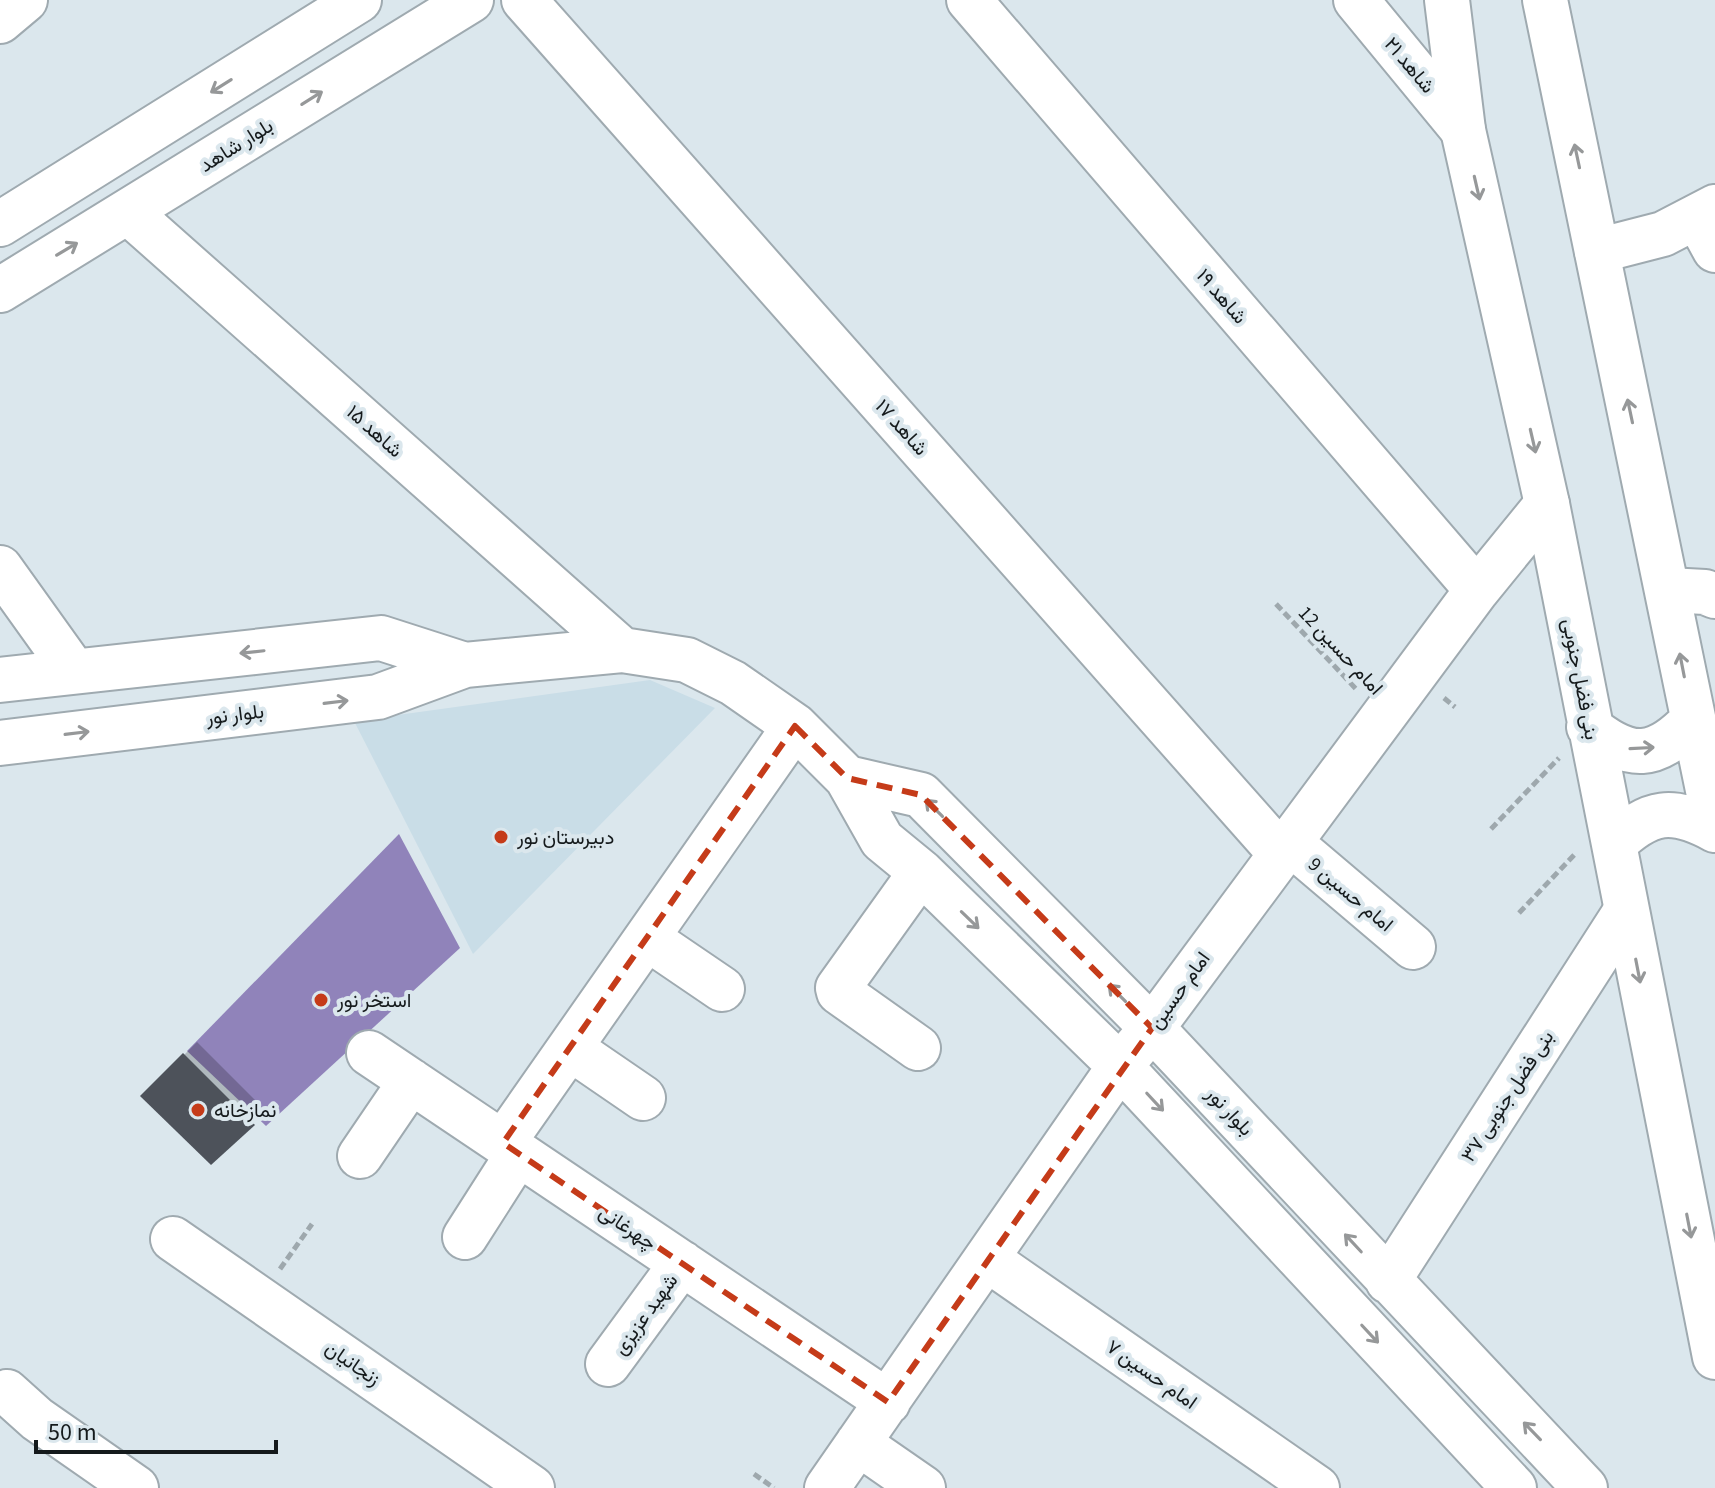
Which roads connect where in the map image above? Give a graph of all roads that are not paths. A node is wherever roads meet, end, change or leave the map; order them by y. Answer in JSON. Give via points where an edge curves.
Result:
{"nodes":[{"id":1,"x":25,"y":0,"type":"edge"},
{"id":2,"x":359,"y":0,"type":"edge"},
{"id":3,"x":471,"y":0,"type":"edge"},
{"id":4,"x":524,"y":0,"type":"edge"},
{"id":5,"x":969,"y":0,"type":"edge"},
{"id":6,"x":1356,"y":0,"type":"edge"},
{"id":7,"x":1447,"y":0,"type":"edge"},
{"id":8,"x":1545,"y":0,"type":"edge"},
{"id":9,"x":0,"y":21,"type":"edge"},
{"id":10,"x":1463,"y":130,"type":"junction"},
{"id":11,"x":128,"y":212,"type":"junction"},
{"id":12,"x":0,"y":224,"type":"edge"},
{"id":13,"x":1709,"y":225,"type":"edge"},
{"id":14,"x":1597,"y":251,"type":"junction"},
{"id":15,"x":0,"y":290,"type":"edge"},
{"id":16,"x":1547,"y":504,"type":"junction"},
{"id":17,"x":0,"y":568,"type":"edge"},
{"id":18,"x":1477,"y":590,"type":"junction"},
{"id":19,"x":1668,"y":590,"type":"junction"},
{"id":20,"x":1715,"y":596,"type":"edge"},
{"id":21,"x":622,"y":650,"type":"junction"},
{"id":22,"x":465,"y":665,"type":"junction"},
{"id":23,"x":73,"y":670,"type":"junction"},
{"id":24,"x":0,"y":680,"type":"edge"},
{"id":25,"x":1692,"y":721,"type":"junction"},
{"id":26,"x":795,"y":726,"type":"junction"},
{"id":27,"x":1589,"y":727,"type":"junction"},
{"id":28,"x":0,"y":743,"type":"edge"},
{"id":29,"x":847,"y":778,"type":"junction"},
{"id":30,"x":1715,"y":827,"type":"edge"},
{"id":31,"x":1612,"y":831,"type":"junction"},
{"id":32,"x":1284,"y":847,"type":"junction"},
{"id":33,"x":921,"y":872,"type":"junction"},
{"id":34,"x":1626,"y":911,"type":"junction"},
{"id":35,"x":647,"y":938,"type":"junction"},
{"id":36,"x":1413,"y":947,"type":"dead end"},
{"id":37,"x":722,"y":989,"type":"dead end"},
{"id":38,"x":1152,"y":1028,"type":"junction"},
{"id":39,"x":570,"y":1048,"type":"junction"},
{"id":40,"x":918,"y":1048,"type":"dead end"},
{"id":41,"x":369,"y":1053,"type":"dead end"},
{"id":42,"x":1120,"y":1066,"type":"junction"},
{"id":43,"x":411,"y":1081,"type":"junction"},
{"id":44,"x":643,"y":1098,"type":"dead end"},
{"id":45,"x":510,"y":1148,"type":"junction"},
{"id":46,"x":360,"y":1156,"type":"dead end"},
{"id":47,"x":465,"y":1237,"type":"dead end"},
{"id":48,"x":173,"y":1239,"type":"dead end"},
{"id":49,"x":987,"y":1259,"type":"junction"},
{"id":50,"x":682,"y":1263,"type":"junction"},
{"id":51,"x":1388,"y":1281,"type":"junction"},
{"id":52,"x":1715,"y":1357,"type":"edge"},
{"id":53,"x":608,"y":1364,"type":"dead end"},
{"id":54,"x":6,"y":1374,"type":"edge"},
{"id":55,"x":888,"y":1402,"type":"junction"},
{"id":56,"x":858,"y":1443,"type":"junction"},
{"id":57,"x":1498,"y":1482,"type":"edge"},
{"id":58,"x":136,"y":1488,"type":"edge"},
{"id":59,"x":532,"y":1488,"type":"edge"},
{"id":60,"x":827,"y":1488,"type":"edge"},
{"id":61,"x":923,"y":1488,"type":"edge"},
{"id":62,"x":1317,"y":1488,"type":"edge"},
{"id":63,"x":1585,"y":1488,"type":"edge"}],
"edges":[{"from":1,"to":9,"type":"street"},
{"from":2,"to":12,"type":"street","one_way":true},
{"from":11,"to":3,"type":"street","name":"بلوار شاهد","one_way":true},
{"from":4,"to":32,"type":"street","name":"شاهد ۱۷"},
{"from":5,"to":18,"type":"street","name":"شاهد ۱۹"},
{"from":6,"to":10,"type":"street","name":"شاهد ۲۱"},
{"from":7,"to":10,"type":"street","name":"بنی فضل جنوبی"},
{"from":14,"to":8,"type":"street","one_way":true},
{"from":10,"to":16,"type":"street","name":"بنی فضل جنوبی","one_way":true},
{"from":15,"to":11,"type":"street","name":"بلوار شاهد","one_way":true},
{"from":11,"to":21,"type":"street","name":"شاهد ۱۵"},
{"from":13,"to":14,"type":"street"},
{"from":19,"to":14,"type":"street","one_way":true},
{"from":16,"to":18,"type":"street","name":"امام حسین"},
{"from":16,"to":27,"type":"street","name":"بنی فضل جنوبی"},
{"from":17,"to":23,"type":"street"},
{"from":18,"to":32,"type":"street","name":"امام حسین"},
{"from":19,"to":20,"type":"street"},
{"from":25,"to":19,"type":"street","one_way":true},
{"from":21,"to":22,"type":"street","name":"بلوار نور"},
{"from":21,"to":26,"type":"street","name":"بلوار نور","via":[[687,660],[733,683]]},
{"from":22,"to":23,"type":"street","name":"بلوار نور","one_way":true,"via":[[381,638]]},
{"from":28,"to":22,"type":"street","name":"بلوار نور","one_way":true,"via":[[378,697]]},
{"from":23,"to":24,"type":"street","name":"بلوار نور"},
{"from":27,"to":25,"type":"street","one_way":true,"via":[[1613,746],[1643,752],[1671,742]]},
{"from":25,"to":30,"type":"street"},
{"from":26,"to":29,"type":"street","name":"بلوار نور"},
{"from":26,"to":35,"type":"street"},
{"from":27,"to":31,"type":"street","name":"بنی فضل جنوبی"},
{"from":29,"to":33,"type":"street","name":"بلوار نور","via":[[882,840]]},
{"from":38,"to":29,"type":"street","name":"بلوار نور","one_way":true,"via":[[921,795]]},
{"from":30,"to":31,"type":"street","via":[[1691,817],[1663,815]]},
{"from":31,"to":34,"type":"street","name":"بنی فضل جنوبی"},
{"from":32,"to":36,"type":"street","name":"امام حسین 9"},
{"from":32,"to":38,"type":"street","name":"امام حسین"},
{"from":33,"to":40,"type":"street","via":[[838,988]]},
{"from":33,"to":42,"type":"street","name":"بلوار نور","one_way":true},
{"from":34,"to":51,"type":"street","name":"بنی فضل جنوبی ۳۷"},
{"from":34,"to":52,"type":"street","name":"بنی فضل جنوبی","one_way":true},
{"from":35,"to":37,"type":"street"},
{"from":35,"to":39,"type":"street"},
{"from":38,"to":42,"type":"street","name":"امام حسین"},
{"from":51,"to":38,"type":"street","name":"بلوار نور","one_way":true},
{"from":39,"to":44,"type":"street"},
{"from":39,"to":45,"type":"street"},
{"from":41,"to":43,"type":"street","name":"چهرغانی"},
{"from":42,"to":49,"type":"street","name":"امام حسین"},
{"from":42,"to":57,"type":"street","name":"بلوار نور","one_way":true},
{"from":43,"to":45,"type":"street","name":"چهرغانی"},
{"from":43,"to":46,"type":"street"},
{"from":45,"to":47,"type":"street"},
{"from":45,"to":50,"type":"street","name":"چهرغانی"},
{"from":48,"to":59,"type":"street","name":"زنجانیان"},
{"from":49,"to":55,"type":"street","name":"امام حسین"},
{"from":49,"to":62,"type":"street","name":"امام حسین ۷"},
{"from":50,"to":53,"type":"street","name":"شهید عزیزی"},
{"from":50,"to":55,"type":"street","name":"چهرغانی"},
{"from":63,"to":51,"type":"street","name":"بلوار نور","one_way":true},
{"from":54,"to":58,"type":"street","via":[[37,1419]]},
{"from":55,"to":56,"type":"street","name":"امام حسین"},
{"from":56,"to":60,"type":"street","name":"امام حسین"},
{"from":56,"to":61,"type":"street"}]}
